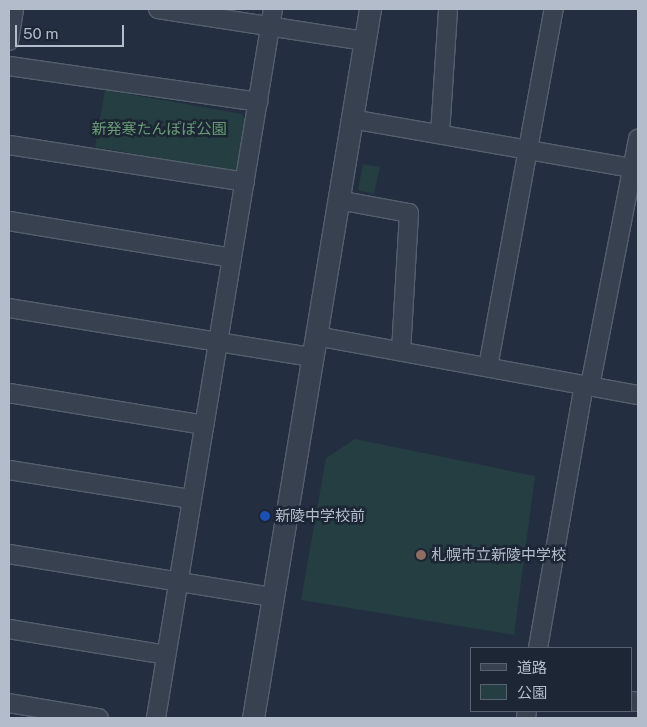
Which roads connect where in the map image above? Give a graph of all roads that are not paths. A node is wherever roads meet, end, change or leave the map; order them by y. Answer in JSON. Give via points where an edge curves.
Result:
{"nodes":[{"id":1,"x":14,"y":9,"type":"edge"},
{"id":2,"x":158,"y":9,"type":"edge"},
{"id":3,"x":273,"y":9,"type":"edge"},
{"id":4,"x":370,"y":9,"type":"edge"},
{"id":5,"x":448,"y":9,"type":"edge"},
{"id":6,"x":554,"y":9,"type":"edge"},
{"id":7,"x":270,"y":26,"type":"junction"},
{"id":8,"x":364,"y":41,"type":"junction"},
{"id":9,"x":9,"y":42,"type":"edge"},
{"id":10,"x":9,"y":66,"type":"edge"},
{"id":11,"x":258,"y":102,"type":"junction"},
{"id":12,"x":351,"y":119,"type":"junction"},
{"id":13,"x":440,"y":134,"type":"junction"},
{"id":14,"x":638,"y":139,"type":"edge"},
{"id":15,"x":9,"y":144,"type":"edge"},
{"id":16,"x":528,"y":150,"type":"junction"},
{"id":17,"x":636,"y":169,"type":"edge"},
{"id":18,"x":245,"y":182,"type":"junction"},
{"id":19,"x":338,"y":200,"type":"junction"},
{"id":20,"x":9,"y":221,"type":"edge"},
{"id":21,"x":232,"y":258,"type":"junction"},
{"id":22,"x":9,"y":308,"type":"edge"},
{"id":23,"x":316,"y":336,"type":"junction"},
{"id":24,"x":218,"y":344,"type":"junction"},
{"id":25,"x":401,"y":351,"type":"junction"},
{"id":26,"x":312,"y":357,"type":"junction"},
{"id":27,"x":488,"y":367,"type":"junction"},
{"id":28,"x":587,"y":385,"type":"junction"},
{"id":29,"x":9,"y":393,"type":"edge"},
{"id":30,"x":638,"y":395,"type":"edge"},
{"id":31,"x":204,"y":425,"type":"junction"},
{"id":32,"x":9,"y":470,"type":"edge"},
{"id":33,"x":190,"y":499,"type":"junction"},
{"id":34,"x":9,"y":554,"type":"edge"},
{"id":35,"x":179,"y":581,"type":"junction"},
{"id":36,"x":273,"y":597,"type":"junction"},
{"id":37,"x":9,"y":629,"type":"edge"},
{"id":38,"x":538,"y":647,"type":"edge"},
{"id":39,"x":166,"y":655,"type":"junction"},
{"id":40,"x":9,"y":702,"type":"edge"},
{"id":41,"x":99,"y":718,"type":"edge"},
{"id":42,"x":156,"y":718,"type":"edge"},
{"id":43,"x":254,"y":718,"type":"edge"}],
"edges":[{"from":1,"to":9,"type":"street"},
{"from":2,"to":7,"type":"street"},
{"from":3,"to":7,"type":"street"},
{"from":4,"to":8,"type":"street"},
{"from":5,"to":13,"type":"street"},
{"from":6,"to":16,"type":"street"},
{"from":7,"to":8,"type":"street"},
{"from":7,"to":11,"type":"street"},
{"from":8,"to":12,"type":"street"},
{"from":10,"to":11,"type":"street"},
{"from":11,"to":18,"type":"street"},
{"from":12,"to":13,"type":"street"},
{"from":12,"to":19,"type":"street"},
{"from":13,"to":16,"type":"street"},
{"from":14,"to":17,"type":"street"},
{"from":15,"to":18,"type":"street"},
{"from":16,"to":17,"type":"street"},
{"from":16,"to":27,"type":"street"},
{"from":17,"to":28,"type":"street"},
{"from":18,"to":21,"type":"street"},
{"from":19,"to":23,"type":"street"},
{"from":19,"to":25,"type":"street","via":[[409,213]]},
{"from":20,"to":21,"type":"street"},
{"from":21,"to":24,"type":"street"},
{"from":22,"to":24,"type":"street"},
{"from":23,"to":25,"type":"street"},
{"from":23,"to":26,"type":"street"},
{"from":24,"to":26,"type":"street"},
{"from":24,"to":31,"type":"street"},
{"from":25,"to":27,"type":"street"},
{"from":26,"to":36,"type":"street"},
{"from":27,"to":28,"type":"street"},
{"from":28,"to":30,"type":"street"},
{"from":28,"to":38,"type":"street"},
{"from":29,"to":31,"type":"street"},
{"from":31,"to":33,"type":"street"},
{"from":32,"to":33,"type":"street"},
{"from":33,"to":35,"type":"street"},
{"from":34,"to":35,"type":"street"},
{"from":35,"to":36,"type":"street"},
{"from":35,"to":39,"type":"street"},
{"from":36,"to":43,"type":"street"},
{"from":37,"to":39,"type":"street"},
{"from":39,"to":42,"type":"street"},
{"from":40,"to":41,"type":"street"}]}
